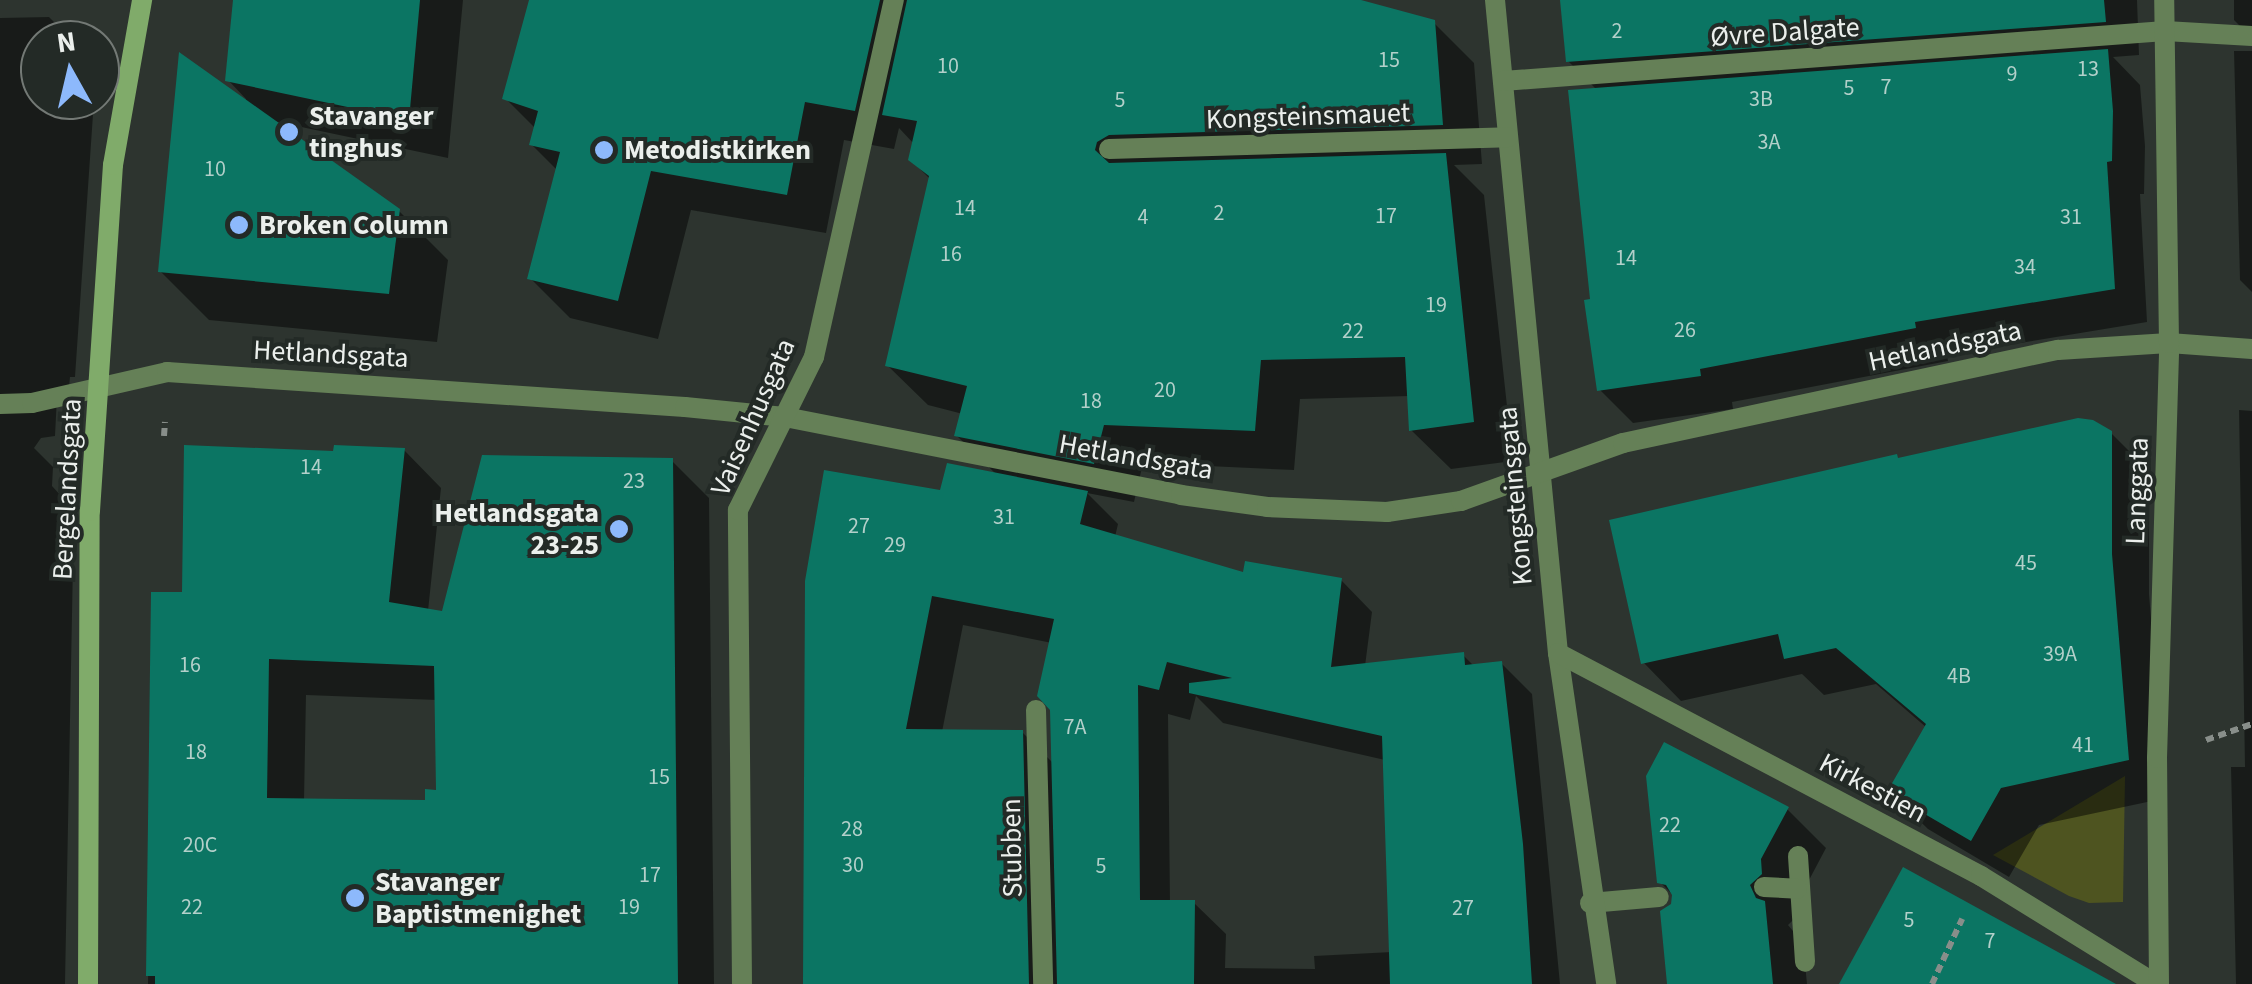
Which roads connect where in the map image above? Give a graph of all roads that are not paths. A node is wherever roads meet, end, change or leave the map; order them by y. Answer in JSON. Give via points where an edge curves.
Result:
{"nodes":[{"id":1,"x":142,"y":0,"type":"edge"},
{"id":2,"x":894,"y":0,"type":"edge"},
{"id":3,"x":1495,"y":0,"type":"edge"},
{"id":4,"x":2164,"y":0,"type":"edge"},
{"id":5,"x":2165,"y":32,"type":"junction"},
{"id":6,"x":2252,"y":36,"type":"edge"},
{"id":7,"x":1502,"y":80,"type":"junction"},
{"id":8,"x":1508,"y":137,"type":"junction"},
{"id":9,"x":1109,"y":149,"type":"dead end"},
{"id":10,"x":2169,"y":344,"type":"junction"},
{"id":11,"x":2252,"y":349,"type":"edge"},
{"id":12,"x":101,"y":388,"type":"junction"},
{"id":13,"x":0,"y":404,"type":"edge"},
{"id":14,"x":785,"y":417,"type":"junction"},
{"id":15,"x":1540,"y":472,"type":"junction"},
{"id":16,"x":1558,"y":653,"type":"junction"},
{"id":17,"x":1036,"y":710,"type":"dead end"},
{"id":18,"x":1798,"y":856,"type":"dead end"},
{"id":19,"x":1764,"y":888,"type":"dead end"},
{"id":20,"x":1797,"y":889,"type":"junction"},
{"id":21,"x":1659,"y":897,"type":"dead end"},
{"id":22,"x":1590,"y":903,"type":"junction"},
{"id":23,"x":1805,"y":962,"type":"dead end"},
{"id":24,"x":88,"y":984,"type":"edge"},
{"id":25,"x":742,"y":984,"type":"edge"},
{"id":26,"x":1043,"y":984,"type":"edge"},
{"id":27,"x":1606,"y":984,"type":"edge"},
{"id":28,"x":2157,"y":984,"type":"edge"}],
"edges":[{"from":1,"to":12,"type":"street","name":"Bergelandsgata","via":[[113,165]]},
{"from":2,"to":14,"type":"street","name":"Vaisenhusgata","via":[[814,357]]},
{"from":3,"to":7,"type":"street","name":"Kongsteinsgata"},
{"from":4,"to":5,"type":"street","name":"Langgata"},
{"from":5,"to":6,"type":"street","name":"Øvre Dalgate"},
{"from":5,"to":7,"type":"street","name":"Øvre Dalgate"},
{"from":5,"to":10,"type":"street","name":"Langgata"},
{"from":7,"to":8,"type":"street","name":"Kongsteinsgata"},
{"from":8,"to":9,"type":"street","name":"Kongsteinsmauet"},
{"from":8,"to":15,"type":"street","name":"Kongsteinsgata"},
{"from":10,"to":11,"type":"street","name":"Hetlandsgata"},
{"from":10,"to":15,"type":"street","name":"Hetlandsgata","via":[[2058,350],[1624,443]]},
{"from":10,"to":28,"type":"street","name":"Langgata"},
{"from":12,"to":13,"type":"street","name":"Hetlandsgata"},
{"from":12,"to":14,"type":"street","name":"Hetlandsgata","via":[[167,372]]},
{"from":12,"to":24,"type":"street","name":"Bergelandsgata","via":[[89,546]]},
{"from":14,"to":15,"type":"street","name":"Hetlandsgata","via":[[1267,507],[1424,508],[1462,502]]},
{"from":14,"to":25,"type":"street","name":"Vaisenhusgata","via":[[738,510]]},
{"from":15,"to":16,"type":"street","name":"Kongsteinsgata"},
{"from":16,"to":22,"type":"street","name":"Kongsteinsgata"},
{"from":16,"to":28,"type":"street","name":"Kirkestien","via":[[1981,876]]},
{"from":17,"to":26,"type":"street","name":"Stubben"},
{"from":18,"to":20,"type":"street"},
{"from":19,"to":20,"type":"street"},
{"from":20,"to":23,"type":"street"},
{"from":21,"to":22,"type":"street"},
{"from":22,"to":27,"type":"street","name":"Kongsteinsgata"}]}
